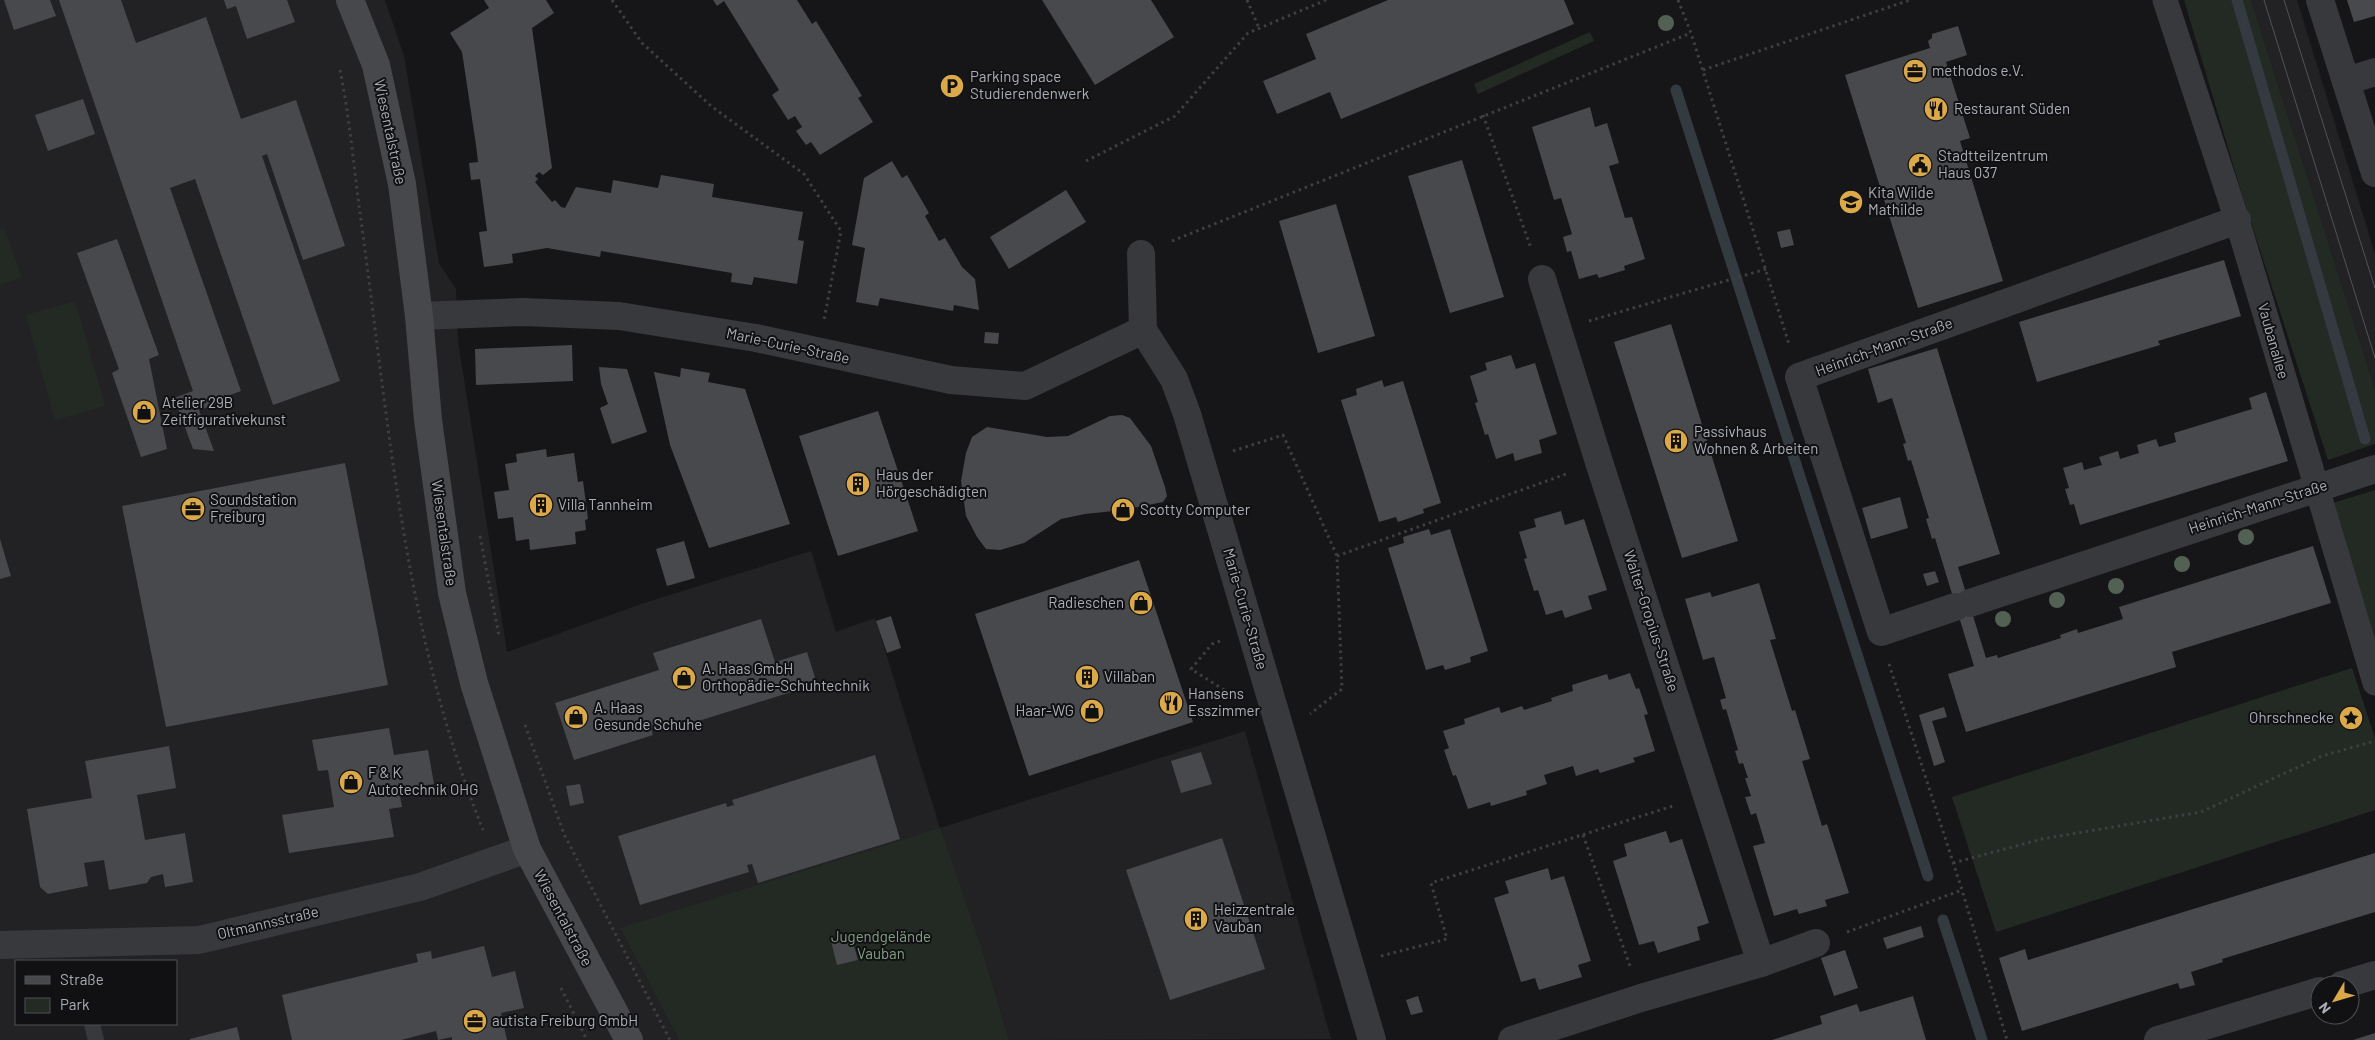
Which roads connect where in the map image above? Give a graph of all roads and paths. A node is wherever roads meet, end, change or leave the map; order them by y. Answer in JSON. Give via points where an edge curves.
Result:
{"nodes":[{"id":1,"x":350,"y":0,"type":"edge"},
{"id":2,"x":612,"y":0,"type":"edge"},
{"id":3,"x":1247,"y":0,"type":"edge"},
{"id":4,"x":1326,"y":0,"type":"edge"},
{"id":5,"x":1678,"y":0,"type":"edge"},
{"id":6,"x":1910,"y":0,"type":"edge"},
{"id":7,"x":2166,"y":0,"type":"edge"},
{"id":8,"x":2320,"y":0,"type":"edge"},
{"id":9,"x":1259,"y":28,"type":"junction"},
{"id":10,"x":1691,"y":33,"type":"junction"},
{"id":11,"x":1703,"y":70,"type":"junction"},
{"id":12,"x":2375,"y":72,"type":"edge"},
{"id":13,"x":2346,"y":81,"type":"junction"},
{"id":14,"x":1483,"y":114,"type":"junction"},
{"id":15,"x":1086,"y":161,"type":"dead end"},
{"id":16,"x":2375,"y":172,"type":"edge"},
{"id":17,"x":2237,"y":220,"type":"junction"},
{"id":18,"x":1141,"y":254,"type":"joint"},
{"id":19,"x":1766,"y":269,"type":"junction"},
{"id":20,"x":1542,"y":279,"type":"joint"},
{"id":21,"x":419,"y":316,"type":"junction"},
{"id":22,"x":1143,"y":330,"type":"junction"},
{"id":23,"x":1558,"y":330,"type":"junction"},
{"id":24,"x":818,"y":352,"type":"junction"},
{"id":25,"x":1799,"y":377,"type":"junction"},
{"id":26,"x":1230,"y":451,"type":"dead end"},
{"id":27,"x":1598,"y":462,"type":"junction"},
{"id":28,"x":2375,"y":469,"type":"edge"},
{"id":29,"x":2317,"y":487,"type":"junction"},
{"id":30,"x":479,"y":530,"type":"dead end"},
{"id":31,"x":1337,"y":556,"type":"junction"},
{"id":32,"x":1881,"y":632,"type":"junction"},
{"id":33,"x":501,"y":644,"type":"dead end"},
{"id":34,"x":1191,"y":669,"type":"dead end"},
{"id":35,"x":2375,"y":683,"type":"edge"},
{"id":36,"x":1267,"y":684,"type":"junction"},
{"id":37,"x":522,"y":718,"type":"dead end"},
{"id":38,"x":1306,"y":718,"type":"dead end"},
{"id":39,"x":2375,"y":741,"type":"edge"},
{"id":40,"x":1708,"y":795,"type":"junction"},
{"id":41,"x":1583,"y":835,"type":"junction"},
{"id":42,"x":527,"y":849,"type":"junction"},
{"id":43,"x":1954,"y":863,"type":"junction"},
{"id":44,"x":1962,"y":890,"type":"junction"},
{"id":45,"x":1816,"y":944,"type":"joint"},
{"id":46,"x":0,"y":945,"type":"edge"},
{"id":47,"x":76,"y":952,"type":"edge"},
{"id":48,"x":1761,"y":963,"type":"junction"},
{"id":49,"x":1350,"y":964,"type":"junction"},
{"id":50,"x":2375,"y":975,"type":"edge"},
{"id":51,"x":2360,"y":980,"type":"edge"},
{"id":52,"x":2310,"y":995,"type":"edge"},
{"id":53,"x":1641,"y":998,"type":"junction"},
{"id":54,"x":92,"y":1025,"type":"edge"},
{"id":55,"x":96,"y":1040,"type":"edge"},
{"id":56,"x":629,"y":1040,"type":"edge"},
{"id":57,"x":670,"y":1040,"type":"edge"},
{"id":58,"x":1372,"y":1040,"type":"edge"},
{"id":59,"x":1512,"y":1040,"type":"edge"},
{"id":60,"x":2007,"y":1040,"type":"edge"},
{"id":61,"x":2158,"y":1040,"type":"edge"}],
"edges":[{"from":1,"to":21,"type":"main road","name":"Wiesentalstraße","via":[[376,65],[402,184]]},
{"from":2,"to":24,"type":"path","via":[[642,43],[711,106],[804,174],[841,231]]},
{"from":3,"to":9,"type":"path"},
{"from":4,"to":9,"type":"path"},
{"from":5,"to":10,"type":"path"},
{"from":6,"to":11,"type":"path"},
{"from":7,"to":17,"type":"street","name":"Vaubanallee"},
{"from":8,"to":13,"type":"street"},
{"from":9,"to":15,"type":"path","via":[[1248,33],[1175,116]]},
{"from":10,"to":11,"type":"path"},
{"from":10,"to":14,"type":"path"},
{"from":11,"to":19,"type":"path"},
{"from":12,"to":13,"type":"street"},
{"from":13,"to":16,"type":"street"},
{"from":14,"to":18,"type":"path"},
{"from":14,"to":20,"type":"path"},
{"from":17,"to":25,"type":"street","name":"Heinrich-Mann-Straße"},
{"from":17,"to":29,"type":"street","name":"Vaubanallee"},
{"from":18,"to":22,"type":"street"},
{"from":19,"to":23,"type":"path"},
{"from":19,"to":25,"type":"path"},
{"from":20,"to":23,"type":"street","name":"Walter-Gropius-Straße"},
{"from":21,"to":24,"type":"street","name":"Marie-Curie-Straße","via":[[523,312],[619,316],[756,338]]},
{"from":21,"to":42,"type":"main road","name":"Wiesentalstraße","via":[[428,420],[452,593],[474,683]]},
{"from":22,"to":24,"type":"street","name":"Marie-Curie-Straße","via":[[1025,386],[951,380]]},
{"from":22,"to":36,"type":"street","name":"Marie-Curie-Straße","via":[[1174,379],[1187,414]]},
{"from":23,"to":27,"type":"street","name":"Walter-Gropius-Straße"},
{"from":25,"to":32,"type":"street","name":"Heinrich-Mann-Straße"},
{"from":26,"to":31,"type":"path","via":[[1283,434]]},
{"from":27,"to":31,"type":"path"},
{"from":27,"to":40,"type":"street","name":"Walter-Gropius-Straße"},
{"from":28,"to":29,"type":"street","name":"Heinrich-Mann-Straße"},
{"from":29,"to":32,"type":"street","name":"Heinrich-Mann-Straße"},
{"from":29,"to":35,"type":"street","name":"Vaubanallee"},
{"from":30,"to":33,"type":"path"},
{"from":31,"to":38,"type":"path","via":[[1342,689]]},
{"from":32,"to":43,"type":"path"},
{"from":34,"to":36,"type":"path","via":[[1229,693]]},
{"from":36,"to":49,"type":"street","name":"Marie-Curie-Straße"},
{"from":37,"to":57,"type":"path","via":[[564,834]]},
{"from":39,"to":43,"type":"path","via":[[2322,756],[2201,812],[2042,839]]},
{"from":40,"to":41,"type":"path"},
{"from":40,"to":48,"type":"street","name":"Walter-Gropius-Straße"},
{"from":41,"to":49,"type":"path","via":[[1431,883],[1447,939]]},
{"from":41,"to":53,"type":"path"},
{"from":42,"to":47,"type":"street","name":"Oltmannsstraße","via":[[420,887],[199,940]]},
{"from":42,"to":56,"type":"main road","name":"Wiesentalstraße"},
{"from":43,"to":44,"type":"path"},
{"from":44,"to":45,"type":"path"},
{"from":44,"to":60,"type":"path"},
{"from":45,"to":48,"type":"street"},
{"from":46,"to":47,"type":"street","name":"Oltmannsstraße"},
{"from":48,"to":53,"type":"street"},
{"from":49,"to":58,"type":"street","name":"Marie-Curie-Straße"},
{"from":50,"to":51,"type":"street"},
{"from":52,"to":61,"type":"street"},
{"from":53,"to":59,"type":"street"},
{"from":54,"to":55,"type":"lane"}]}
